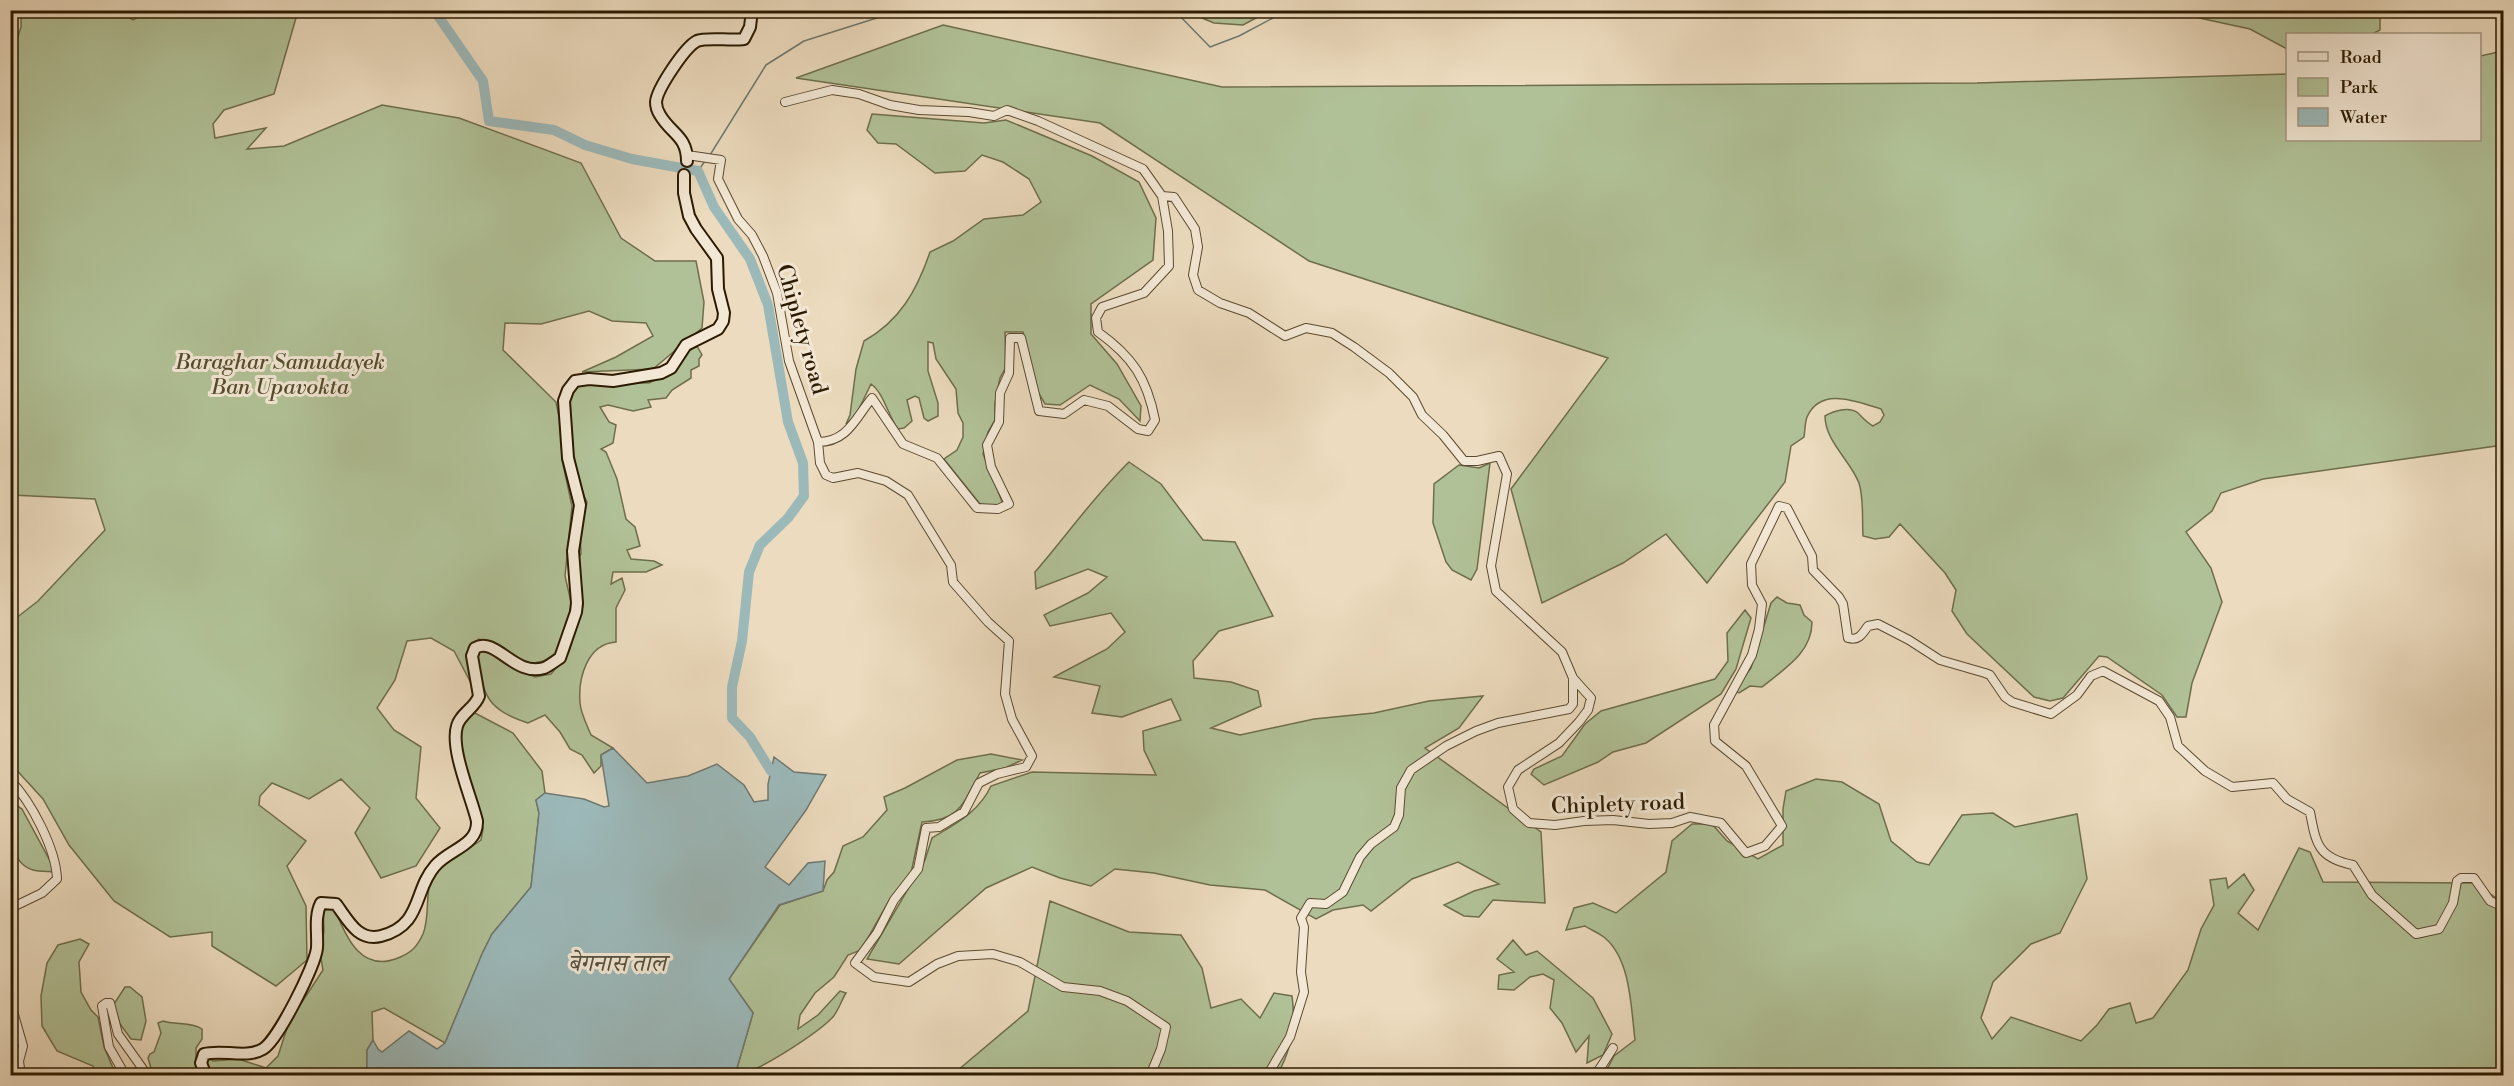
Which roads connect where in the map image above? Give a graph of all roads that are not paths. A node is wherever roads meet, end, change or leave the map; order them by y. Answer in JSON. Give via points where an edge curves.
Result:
{"nodes":[{"id":1,"x":752,"y":10,"type":"edge"},
{"id":2,"x":785,"y":102,"type":"dead end"},
{"id":3,"x":687,"y":158,"type":"junction"},
{"id":4,"x":684,"y":175,"type":"joint"},
{"id":5,"x":1162,"y":196,"type":"junction"},
{"id":6,"x":818,"y":442,"type":"junction"},
{"id":7,"x":1573,"y":678,"type":"junction"},
{"id":8,"x":10,"y":780,"type":"edge"},
{"id":9,"x":2504,"y":907,"type":"edge"},
{"id":10,"x":10,"y":911,"type":"edge"},
{"id":11,"x":11,"y":1006,"type":"edge"},
{"id":12,"x":1613,"y":1048,"type":"dead end"},
{"id":13,"x":21,"y":1076,"type":"edge"},
{"id":14,"x":120,"y":1076,"type":"edge"},
{"id":15,"x":144,"y":1076,"type":"edge"},
{"id":16,"x":206,"y":1076,"type":"edge"},
{"id":17,"x":1150,"y":1076,"type":"edge"},
{"id":18,"x":1267,"y":1076,"type":"edge"},
{"id":19,"x":1595,"y":1076,"type":"edge"}],
"edges":[{"from":1,"to":3,"type":"main road","via":[[744,39],[698,41],[669,74],[658,94],[660,117],[684,144]]},
{"from":2,"to":5,"type":"street","via":[[832,90],[919,110],[994,116],[1006,110],[1143,169]]},
{"from":3,"to":4,"type":"street"},
{"from":3,"to":6,"type":"street","name":"Chiplety road","via":[[721,160],[718,179],[763,256],[777,293],[789,362]]},
{"from":4,"to":16,"type":"main road","via":[[689,216],[717,258],[723,321],[718,329],[686,345],[671,368],[661,373],[613,381],[574,381],[568,390],[564,401],[568,458],[580,505],[573,551],[576,612],[560,658],[543,669],[521,668],[491,646],[481,644],[475,648],[473,662],[479,696],[457,723],[454,740],[477,821],[474,838],[436,864],[408,921],[393,933],[372,938],[360,935],[336,904],[321,903],[317,950],[308,979],[269,1044],[254,1052],[204,1054],[201,1063]]},
{"from":5,"to":6,"type":"street","via":[[1169,266],[1144,293],[1102,307],[1096,318],[1098,332],[1119,347],[1143,378],[1155,420],[1148,431],[1138,429],[1108,406],[1084,400],[1064,414],[1039,411],[1021,338],[1010,338],[1009,373],[1000,393],[999,422],[987,445],[991,466],[1009,504],[998,509],[977,508],[937,458],[903,444],[872,398],[857,422],[842,435]]},
{"from":5,"to":7,"type":"street","name":"Chiplety road","via":[[1174,197],[1195,230],[1198,247],[1193,275],[1198,290],[1249,313],[1285,336],[1306,328],[1332,333],[1389,373],[1464,461],[1499,456],[1507,474],[1491,566],[1496,591],[1562,652]]},
{"from":6,"to":17,"type":"street","name":"Chiplety road","via":[[820,463],[826,475],[834,478],[858,473],[886,481],[908,495],[951,565],[953,582],[1009,641],[1005,694],[1012,719],[1032,756],[1026,767],[980,783],[964,812],[939,827],[926,828],[918,869],[855,963],[874,977],[909,982],[958,956],[993,954],[1020,962],[1063,987],[1100,991],[1127,1001],[1166,1027]]},
{"from":7,"to":9,"type":"street","name":"Chiplety road","via":[[1591,698],[1588,710],[1559,744],[1518,770],[1508,787],[1513,809],[1529,823],[1555,825],[1603,820],[1672,823],[1690,817],[1721,823],[1746,853],[1765,846],[1782,826],[1746,766],[1715,741],[1713,725],[1752,655],[1762,604],[1752,585],[1750,564],[1779,506],[1787,508],[1812,556],[1813,570],[1843,604],[1848,638],[1860,638],[1868,626],[1878,624],[1940,660],[1990,675],[2012,702],[2050,714],[2077,695],[2091,676],[2103,670],[2159,701],[2170,717],[2178,746],[2205,771],[2232,787],[2272,783],[2287,799],[2310,812],[2316,842],[2334,861],[2353,865],[2372,895],[2416,934],[2439,929],[2461,878],[2474,879],[2490,900]]},
{"from":7,"to":18,"type":"street","via":[[1573,704],[1569,709],[1476,731],[1411,770],[1401,788],[1394,827],[1360,857],[1343,892],[1326,904],[1310,903],[1301,918],[1304,992],[1290,1036]]},
{"from":8,"to":10,"type":"street","via":[[39,823],[56,865],[57,879],[42,893]]},
{"from":11,"to":13,"type":"street","via":[[23,1046]]},
{"from":12,"to":19,"type":"street"},
{"from":14,"to":15,"type":"street","via":[[121,1068],[109,1047],[102,1006],[106,1003],[110,1003],[118,1034]]}]}
